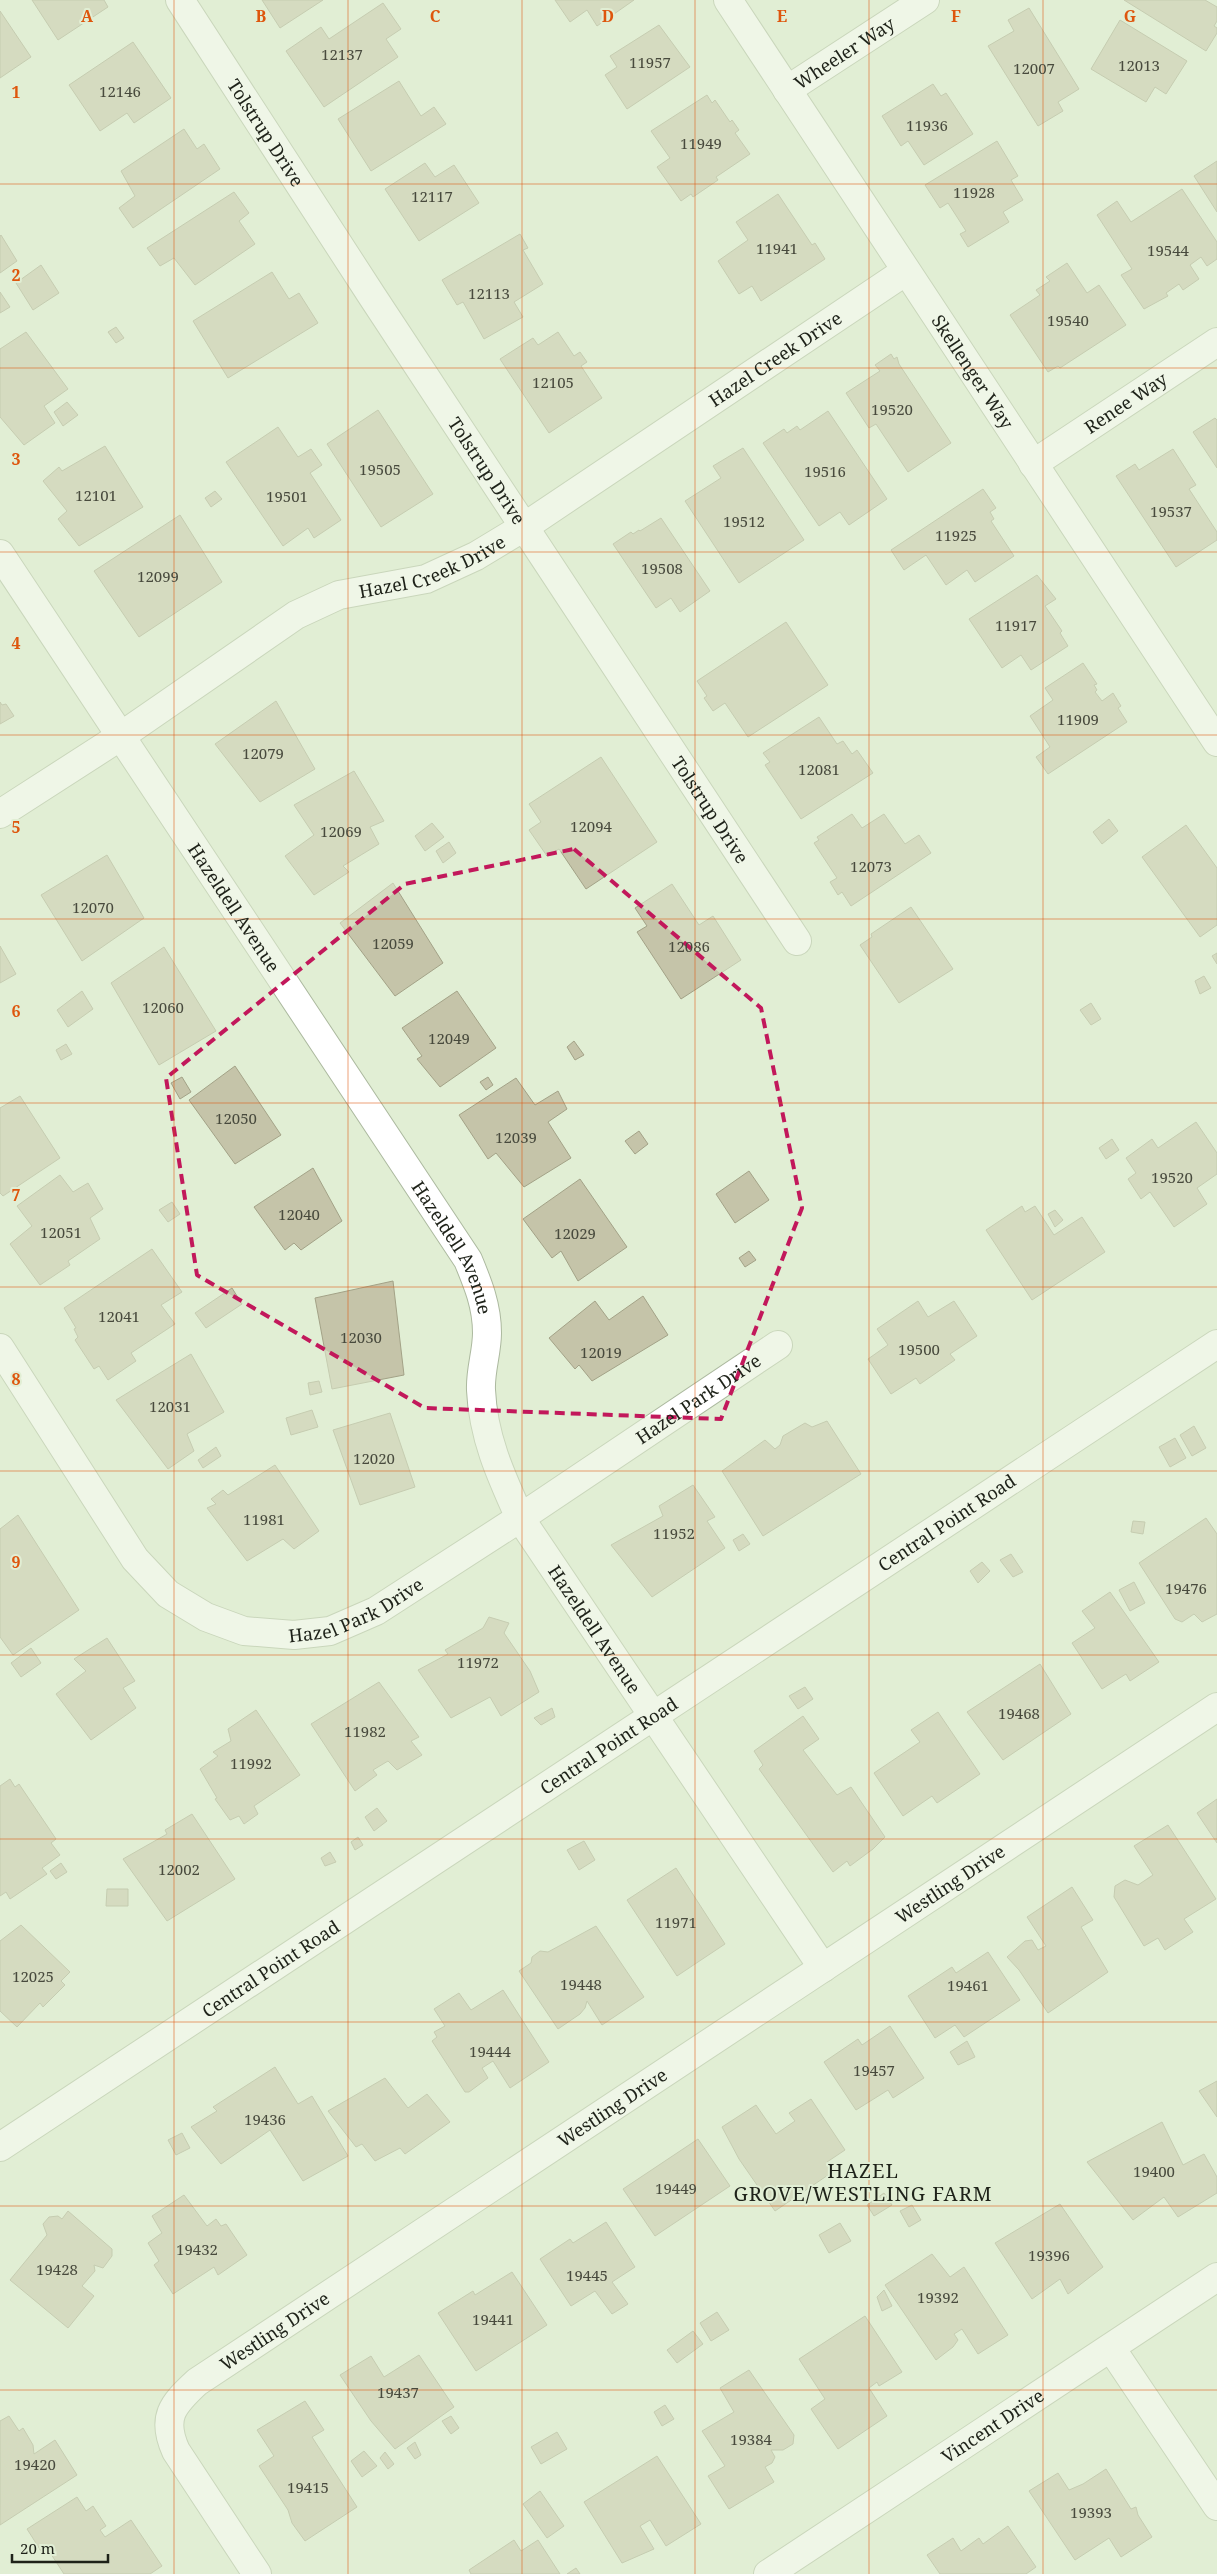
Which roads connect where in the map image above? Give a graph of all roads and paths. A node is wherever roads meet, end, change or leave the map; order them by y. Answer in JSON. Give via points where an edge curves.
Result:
{"nodes":[{"id":1,"x":180,"y":0,"type":"edge"},
{"id":2,"x":728,"y":0,"type":"edge"},
{"id":3,"x":925,"y":0,"type":"edge"},
{"id":4,"x":788,"y":90,"type":"junction"},
{"id":5,"x":906,"y":271,"type":"junction"},
{"id":6,"x":1217,"y":342,"type":"edge"},
{"id":7,"x":1034,"y":464,"type":"junction"},
{"id":8,"x":524,"y":527,"type":"junction"},
{"id":9,"x":0,"y":554,"type":"edge"},
{"id":10,"x":122,"y":736,"type":"junction"},
{"id":11,"x":1217,"y":742,"type":"edge"},
{"id":12,"x":0,"y":814,"type":"edge"},
{"id":13,"x":797,"y":941,"type":"dead end"},
{"id":14,"x":1217,"y":1344,"type":"edge"},
{"id":15,"x":778,"y":1345,"type":"dead end"},
{"id":16,"x":0,"y":1348,"type":"edge"},
{"id":17,"x":520,"y":1518,"type":"junction"},
{"id":18,"x":1217,"y":1707,"type":"edge"},
{"id":19,"x":652,"y":1716,"type":"junction"},
{"id":20,"x":823,"y":1968,"type":"junction"},
{"id":21,"x":0,"y":2147,"type":"edge"},
{"id":22,"x":1217,"y":2277,"type":"edge"},
{"id":23,"x":1110,"y":2348,"type":"junction"},
{"id":24,"x":1217,"y":2506,"type":"edge"},
{"id":25,"x":257,"y":2574,"type":"edge"},
{"id":26,"x":768,"y":2574,"type":"edge"}],
"edges":[{"from":1,"to":8,"type":"street","name":"Tolstrup Drive"},
{"from":2,"to":4,"type":"street","name":"Skellenger Way"},
{"from":3,"to":4,"type":"street","name":"Wheeler Way"},
{"from":4,"to":5,"type":"street","name":"Skellenger Way"},
{"from":5,"to":7,"type":"street","name":"Skellenger Way"},
{"from":5,"to":8,"type":"street","name":"Hazel Creek Drive"},
{"from":6,"to":7,"type":"street","name":"Renee Way"},
{"from":7,"to":11,"type":"street","name":"Skellenger Way"},
{"from":8,"to":10,"type":"street","name":"Hazel Creek Drive","via":[[476,556],[426,579],[362,590],[322,602],[296,615]]},
{"from":8,"to":13,"type":"street","name":"Tolstrup Drive"},
{"from":9,"to":10,"type":"street","name":"Hazeldell Avenue"},
{"from":10,"to":12,"type":"street","name":"Hazel Creek Drive"},
{"from":10,"to":17,"type":"street","name":"Hazeldell Avenue","via":[[468,1260],[483,1295],[487,1334],[480,1389],[485,1432]]},
{"from":14,"to":19,"type":"street","name":"Central Point Road"},
{"from":15,"to":17,"type":"street","name":"Hazel Park Drive"},
{"from":16,"to":17,"type":"street","name":"Hazel Park Drive","via":[[135,1559],[168,1594],[206,1617],[244,1630],[294,1635],[330,1631],[376,1611]]},
{"from":17,"to":19,"type":"street","name":"Hazeldell Avenue"},
{"from":18,"to":20,"type":"street","name":"Westling Drive"},
{"from":19,"to":20,"type":"street","name":"Hazeldell Avenue"},
{"from":19,"to":21,"type":"street","name":"Central Point Road"},
{"from":20,"to":25,"type":"street","name":"Westling Drive","via":[[197,2382],[180,2398],[169,2419],[168,2434]]},
{"from":22,"to":23,"type":"street","name":"Vincent Drive"},
{"from":23,"to":24,"type":"street"},
{"from":23,"to":26,"type":"street","name":"Vincent Drive"}]}
